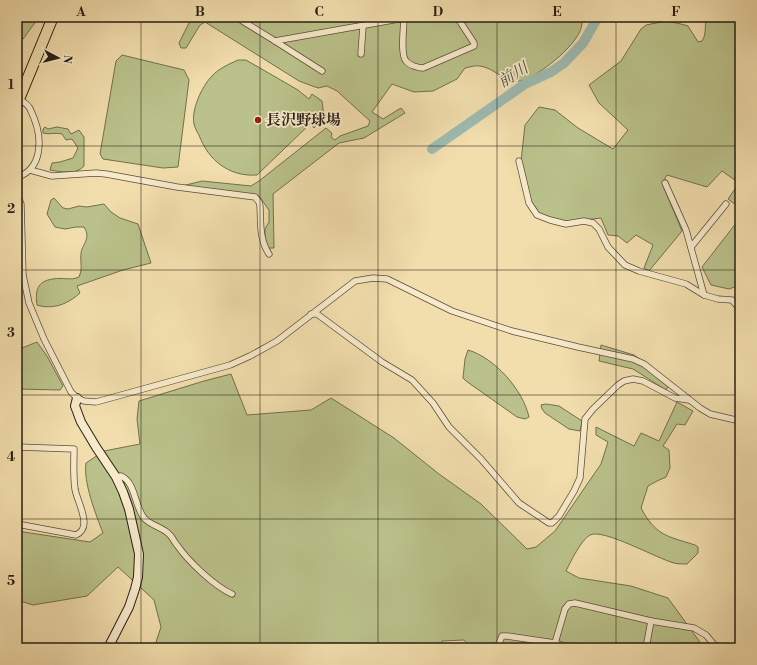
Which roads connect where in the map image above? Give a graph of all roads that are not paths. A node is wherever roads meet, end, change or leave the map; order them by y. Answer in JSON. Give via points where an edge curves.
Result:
{"nodes":[{"id":1,"x":53,"y":17,"type":"edge"},
{"id":2,"x":236,"y":17,"type":"edge"},
{"id":3,"x":406,"y":17,"type":"edge"},
{"id":4,"x":457,"y":17,"type":"edge"},
{"id":5,"x":362,"y":26,"type":"junction"},
{"id":6,"x":276,"y":41,"type":"junction"},
{"id":7,"x":361,"y":54,"type":"dead end"},
{"id":8,"x":322,"y":71,"type":"dead end"},
{"id":9,"x":18,"y":102,"type":"edge"},
{"id":10,"x":519,"y":161,"type":"dead end"},
{"id":11,"x":30,"y":170,"type":"junction"},
{"id":12,"x":17,"y":171,"type":"edge"},
{"id":13,"x":18,"y":177,"type":"junction"},
{"id":14,"x":665,"y":183,"type":"dead end"},
{"id":15,"x":17,"y":186,"type":"edge"},
{"id":16,"x":17,"y":194,"type":"edge"},
{"id":17,"x":726,"y":204,"type":"dead end"},
{"id":18,"x":691,"y":248,"type":"junction"},
{"id":19,"x":270,"y":254,"type":"dead end"},
{"id":20,"x":704,"y":294,"type":"junction"},
{"id":21,"x":311,"y":314,"type":"junction"},
{"id":22,"x":740,"y":327,"type":"edge"},
{"id":23,"x":77,"y":398,"type":"junction"},
{"id":24,"x":689,"y":400,"type":"junction"},
{"id":25,"x":740,"y":421,"type":"edge"},
{"id":26,"x":17,"y":447,"type":"edge"},
{"id":27,"x":116,"y":477,"type":"junction"},
{"id":28,"x":17,"y":524,"type":"edge"},
{"id":29,"x":232,"y":594,"type":"dead end"},
{"id":30,"x":651,"y":621,"type":"junction"},
{"id":31,"x":555,"y":643,"type":"junction"},
{"id":32,"x":108,"y":648,"type":"edge"},
{"id":33,"x":497,"y":648,"type":"edge"},
{"id":34,"x":571,"y":648,"type":"edge"},
{"id":35,"x":646,"y":648,"type":"edge"},
{"id":36,"x":716,"y":648,"type":"edge"}],
"edges":[{"from":1,"to":9,"type":"highway"},
{"from":2,"to":6,"type":"street"},
{"from":3,"to":4,"type":"street","via":[[403,54],[406,61],[418,68],[474,46]]},
{"from":3,"to":5,"type":"street"},
{"from":5,"to":6,"type":"street"},
{"from":5,"to":7,"type":"street"},
{"from":6,"to":8,"type":"street"},
{"from":9,"to":11,"type":"street","via":[[28,105],[36,122],[40,140],[37,157]]},
{"from":10,"to":20,"type":"street","via":[[529,203],[537,215],[566,224],[584,221],[594,223],[608,247],[625,265],[686,284]]},
{"from":11,"to":13,"type":"street","via":[[26,175]]},
{"from":11,"to":19,"type":"street","via":[[52,176],[106,174],[177,187],[255,197],[260,206],[261,238]]},
{"from":12,"to":13,"type":"street"},
{"from":13,"to":15,"type":"street"},
{"from":14,"to":18,"type":"street","via":[[686,230]]},
{"from":16,"to":23,"type":"street","via":[[21,204],[23,275],[29,303],[66,384]]},
{"from":17,"to":18,"type":"street"},
{"from":18,"to":20,"type":"street"},
{"from":20,"to":22,"type":"street","via":[[732,300],[738,307]]},
{"from":21,"to":23,"type":"street","via":[[277,341],[230,365],[96,402],[90,403]]},
{"from":21,"to":24,"type":"street","via":[[354,281],[387,279],[452,311],[473,318],[540,338],[633,359],[644,364]]},
{"from":21,"to":24,"type":"street","via":[[317,314],[382,362],[412,380],[433,403],[449,427],[481,458],[519,503],[549,523],[559,516],[580,478],[585,419],[618,385],[633,379],[675,398]]},
{"from":23,"to":27,"type":"street","via":[[75,406],[81,422]]},
{"from":24,"to":25,"type":"street","via":[[710,414]]},
{"from":26,"to":28,"type":"street","via":[[74,449],[75,490],[84,522],[80,534],[76,535]]},
{"from":27,"to":29,"type":"street","via":[[126,478],[145,519],[170,534],[198,568],[222,590]]},
{"from":27,"to":32,"type":"street","via":[[129,509],[139,554],[139,566],[137,583],[129,607]]},
{"from":30,"to":31,"type":"street","via":[[575,603],[569,604],[565,609]]},
{"from":30,"to":35,"type":"street"},
{"from":30,"to":36,"type":"street","via":[[701,630]]},
{"from":31,"to":33,"type":"street","via":[[502,636]]},
{"from":31,"to":34,"type":"street"}]}
